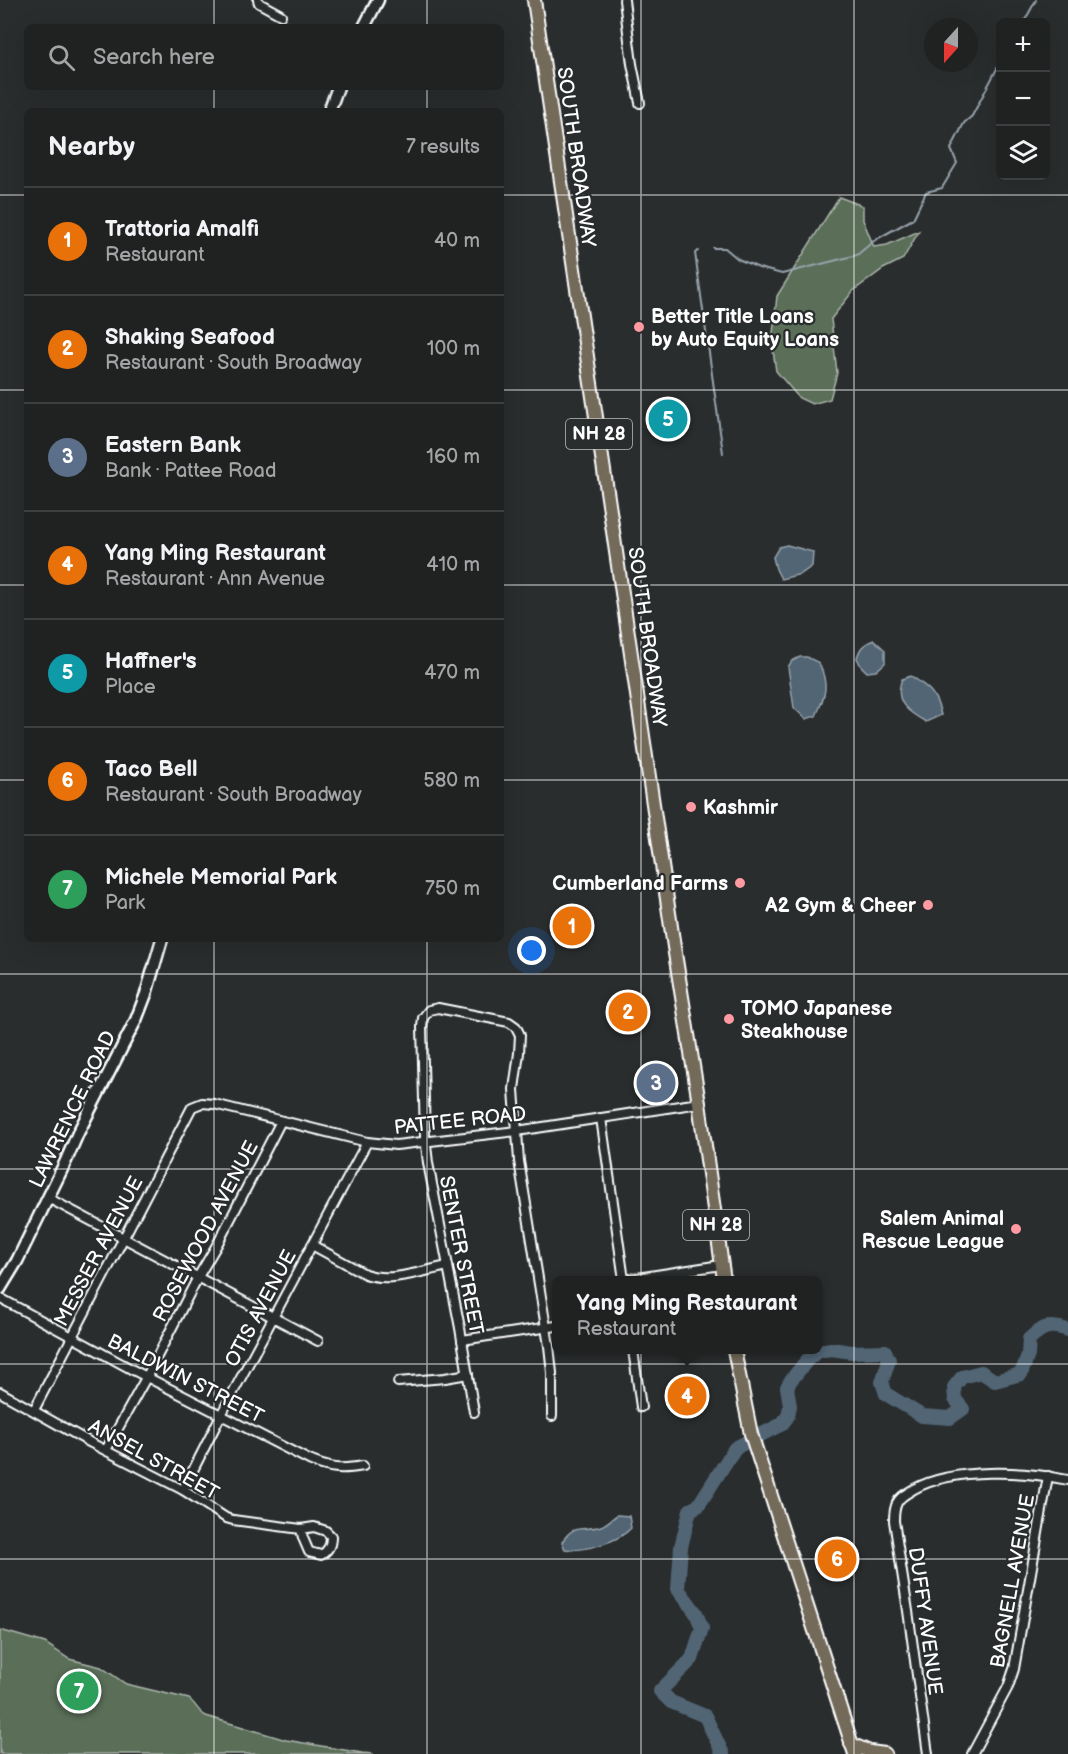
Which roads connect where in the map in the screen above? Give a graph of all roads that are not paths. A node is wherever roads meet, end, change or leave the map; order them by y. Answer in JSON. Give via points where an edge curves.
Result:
{"nodes":[{"id":1,"x":258,"y":0,"type":"edge"},
{"id":2,"x":378,"y":0,"type":"edge"},
{"id":3,"x":534,"y":0,"type":"edge"},
{"id":4,"x":624,"y":0,"type":"edge"},
{"id":5,"x":281,"y":15,"type":"dead end"},
{"id":6,"x":366,"y":24,"type":"edge"},
{"id":7,"x":337,"y":90,"type":"edge"},
{"id":8,"x":640,"y":103,"type":"dead end"},
{"id":9,"x":330,"y":108,"type":"edge"},
{"id":10,"x":161,"y":942,"type":"edge"},
{"id":11,"x":699,"y":1103,"type":"junction"},
{"id":12,"x":192,"y":1107,"type":"joint"},
{"id":13,"x":601,"y":1118,"type":"junction"},
{"id":14,"x":281,"y":1121,"type":"junction"},
{"id":15,"x":517,"y":1131,"type":"junction"},
{"id":16,"x":368,"y":1142,"type":"junction"},
{"id":17,"x":426,"y":1142,"type":"junction"},
{"id":18,"x":48,"y":1198,"type":"junction"},
{"id":19,"x":123,"y":1238,"type":"junction"},
{"id":20,"x":312,"y":1245,"type":"junction"},
{"id":21,"x":722,"y":1264,"type":"junction"},
{"id":22,"x":448,"y":1266,"type":"junction"},
{"id":23,"x":623,"y":1276,"type":"edge"},
{"id":24,"x":648,"y":1276,"type":"edge"},
{"id":25,"x":723,"y":1276,"type":"edge"},
{"id":26,"x":198,"y":1278,"type":"junction"},
{"id":27,"x":0,"y":1289,"type":"edge"},
{"id":28,"x":0,"y":1298,"type":"edge"},
{"id":29,"x":273,"y":1317,"type":"junction"},
{"id":30,"x":552,"y":1327,"type":"edge"},
{"id":31,"x":545,"y":1328,"type":"junction"},
{"id":32,"x":72,"y":1336,"type":"junction"},
{"id":33,"x":462,"y":1340,"type":"junction"},
{"id":34,"x":318,"y":1341,"type":"dead end"},
{"id":35,"x":634,"y":1354,"type":"edge"},
{"id":36,"x":735,"y":1354,"type":"edge"},
{"id":37,"x":468,"y":1374,"type":"junction"},
{"id":38,"x":147,"y":1376,"type":"junction"},
{"id":39,"x":398,"y":1382,"type":"dead end"},
{"id":40,"x":0,"y":1392,"type":"edge"},
{"id":41,"x":641,"y":1407,"type":"dead end"},
{"id":42,"x":34,"y":1410,"type":"junction"},
{"id":43,"x":474,"y":1412,"type":"dead end"},
{"id":44,"x":221,"y":1415,"type":"junction"},
{"id":45,"x":552,"y":1416,"type":"dead end"},
{"id":46,"x":106,"y":1450,"type":"junction"},
{"id":47,"x":363,"y":1466,"type":"dead end"},
{"id":48,"x":1048,"y":1476,"type":"junction"},
{"id":49,"x":1068,"y":1480,"type":"edge"},
{"id":50,"x":183,"y":1490,"type":"junction"},
{"id":51,"x":301,"y":1529,"type":"dead end"},
{"id":52,"x":853,"y":1749,"type":"edge"},
{"id":53,"x":885,"y":1754,"type":"edge"},
{"id":54,"x":928,"y":1754,"type":"edge"},
{"id":55,"x":972,"y":1754,"type":"edge"}],
"edges":[{"from":1,"to":5,"type":"street"},
{"from":2,"to":6,"type":"street"},
{"from":3,"to":11,"type":"main road","name":"SOUTH BROADWAY","number":"NH 28"},
{"from":4,"to":8,"type":"street"},
{"from":7,"to":9,"type":"street"},
{"from":10,"to":18,"type":"street","name":"LAWRENCE ROAD","via":[[136,1020]]},
{"from":11,"to":13,"type":"street","name":"PATTEE ROAD"},
{"from":11,"to":21,"type":"main road","name":"SOUTH BROADWAY","number":"NH 28"},
{"from":12,"to":14,"type":"street","name":"PATTEE ROAD","via":[[214,1104]]},
{"from":12,"to":19,"type":"street","name":"MESSER AVENUE"},
{"from":13,"to":15,"type":"street","name":"PATTEE ROAD"},
{"from":13,"to":23,"type":"street"},
{"from":14,"to":16,"type":"street","name":"PATTEE ROAD"},
{"from":14,"to":26,"type":"street","name":"ROSEWOOD AVENUE"},
{"from":15,"to":17,"type":"street","name":"PATTEE ROAD"},
{"from":15,"to":17,"type":"street","name":"SENTER STREET","via":[[514,1089],[520,1035],[516,1027],[447,1009],[429,1010],[422,1027]]},
{"from":15,"to":31,"type":"street"},
{"from":16,"to":17,"type":"street","name":"PATTEE ROAD"},
{"from":16,"to":20,"type":"street","name":"OTIS AVENUE"},
{"from":17,"to":22,"type":"street","name":"SENTER STREET"},
{"from":18,"to":19,"type":"street"},
{"from":18,"to":27,"type":"street","name":"LAWRENCE ROAD"},
{"from":19,"to":26,"type":"street"},
{"from":19,"to":32,"type":"street","name":"MESSER AVENUE"},
{"from":20,"to":22,"type":"street","via":[[374,1277],[391,1278]]},
{"from":20,"to":29,"type":"street","name":"OTIS AVENUE"},
{"from":21,"to":24,"type":"street"},
{"from":21,"to":25,"type":"main road","name":"SOUTH BROADWAY","number":"NH 28"},
{"from":22,"to":33,"type":"street","name":"SENTER STREET"},
{"from":26,"to":29,"type":"street"},
{"from":26,"to":38,"type":"street","name":"ROSEWOOD AVENUE"},
{"from":28,"to":32,"type":"street","name":"BALDWIN STREET"},
{"from":29,"to":34,"type":"street"},
{"from":29,"to":44,"type":"street","name":"OTIS AVENUE"},
{"from":30,"to":31,"type":"street"},
{"from":31,"to":33,"type":"street"},
{"from":31,"to":45,"type":"street","via":[[552,1373]]},
{"from":32,"to":38,"type":"street","name":"BALDWIN STREET"},
{"from":32,"to":42,"type":"street","name":"MESSER AVENUE"},
{"from":33,"to":37,"type":"street","name":"SENTER STREET"},
{"from":35,"to":41,"type":"street"},
{"from":36,"to":52,"type":"main road","via":[[756,1452]]},
{"from":37,"to":39,"type":"street"},
{"from":37,"to":43,"type":"street","name":"SENTER STREET"},
{"from":38,"to":44,"type":"street","name":"BALDWIN STREET"},
{"from":38,"to":46,"type":"street","name":"ROSEWOOD AVENUE"},
{"from":40,"to":42,"type":"street","name":"ANSEL STREET"},
{"from":42,"to":46,"type":"street","name":"ANSEL STREET"},
{"from":44,"to":47,"type":"street","name":"BALDWIN STREET","via":[[323,1466]]},
{"from":44,"to":50,"type":"street","name":"OTIS AVENUE"},
{"from":46,"to":50,"type":"street","name":"ANSEL STREET"},
{"from":48,"to":49,"type":"street"},
{"from":48,"to":54,"type":"street","name":"DUFFY AVENUE","via":[[973,1474],[937,1480],[921,1485],[897,1503],[894,1521]]},
{"from":48,"to":55,"type":"street","name":"BAGNELL AVENUE","via":[[1014,1669]]},
{"from":50,"to":51,"type":"street","name":"ANSEL STREET","via":[[230,1519]]},
{"from":52,"to":53,"type":"main road"}]}
